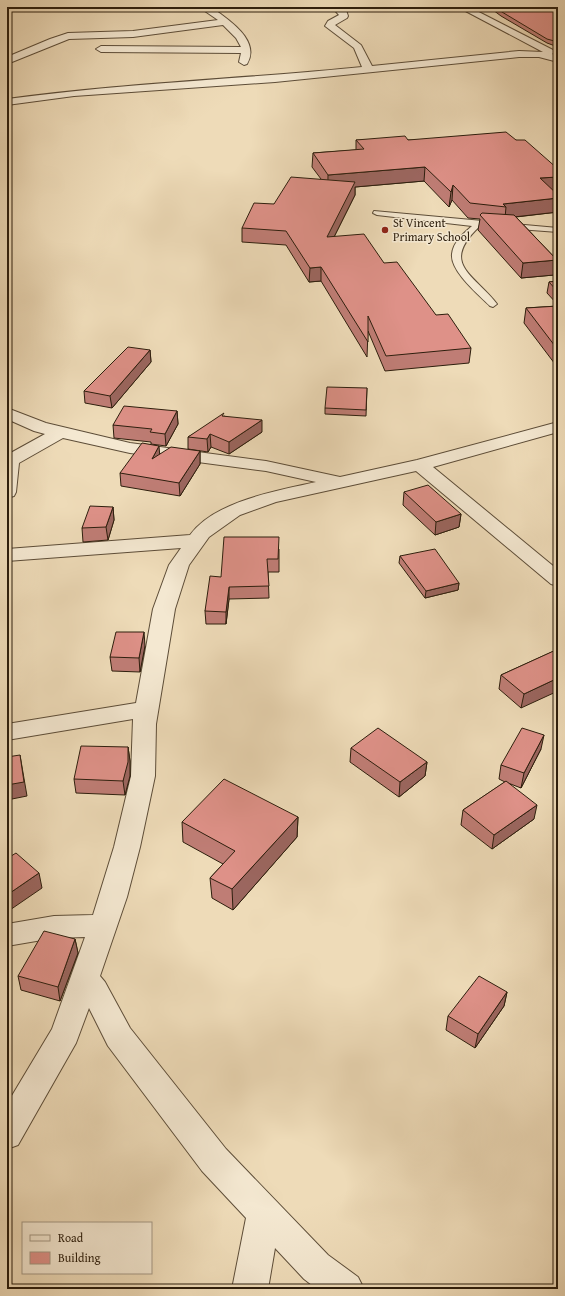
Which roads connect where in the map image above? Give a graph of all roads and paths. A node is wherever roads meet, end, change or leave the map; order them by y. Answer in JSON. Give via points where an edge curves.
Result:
{"nodes":[{"id":1,"x":203,"y":7,"type":"edge"},
{"id":2,"x":336,"y":7,"type":"edge"},
{"id":3,"x":462,"y":7,"type":"edge"},
{"id":4,"x":225,"y":22,"type":"junction"},
{"id":5,"x":558,"y":45,"type":"edge"},
{"id":6,"x":536,"y":46,"type":"junction"},
{"id":7,"x":60,"y":49,"type":"dead end"},
{"id":8,"x":88,"y":49,"type":"dead end"},
{"id":9,"x":34,"y":50,"type":"junction"},
{"id":10,"x":246,"y":50,"type":"junction"},
{"id":11,"x":558,"y":57,"type":"edge"},
{"id":12,"x":8,"y":60,"type":"edge"},
{"id":13,"x":368,"y":69,"type":"junction"},
{"id":14,"x":253,"y":80,"type":"junction"},
{"id":15,"x":7,"y":102,"type":"edge"},
{"id":16,"x":377,"y":213,"type":"dead end"},
{"id":17,"x":478,"y":224,"type":"junction"},
{"id":18,"x":558,"y":230,"type":"edge"},
{"id":19,"x":493,"y":304,"type":"dead end"},
{"id":20,"x":7,"y":413,"type":"edge"},
{"id":21,"x":558,"y":428,"type":"edge"},
{"id":22,"x":61,"y":432,"type":"junction"},
{"id":23,"x":420,"y":465,"type":"junction"},
{"id":24,"x":340,"y":482,"type":"junction"},
{"id":25,"x":7,"y":492,"type":"edge"},
{"id":26,"x":196,"y":541,"type":"junction"},
{"id":27,"x":7,"y":555,"type":"edge"},
{"id":28,"x":558,"y":580,"type":"edge"},
{"id":29,"x":147,"y":709,"type":"junction"},
{"id":30,"x":7,"y":732,"type":"edge"},
{"id":31,"x":102,"y":927,"type":"junction"},
{"id":32,"x":7,"y":935,"type":"edge"},
{"id":33,"x":84,"y":977,"type":"junction"},
{"id":34,"x":7,"y":1134,"type":"edge"},
{"id":35,"x":264,"y":1213,"type":"junction"},
{"id":36,"x":250,"y":1289,"type":"edge"},
{"id":37,"x":346,"y":1289,"type":"edge"}],
"edges":[{"from":1,"to":4,"type":"street"},
{"from":2,"to":13,"type":"street","via":[[344,16],[330,26],[358,47]]},
{"from":3,"to":6,"type":"street"},
{"from":4,"to":9,"type":"street","via":[[133,34],[74,35]]},
{"from":4,"to":10,"type":"street","via":[[244,42]]},
{"from":5,"to":6,"type":"street"},
{"from":6,"to":11,"type":"street"},
{"from":7,"to":9,"type":"street"},
{"from":8,"to":10,"type":"street"},
{"from":9,"to":12,"type":"street"},
{"from":10,"to":14,"type":"street","via":[[244,61]]},
{"from":11,"to":13,"type":"street","via":[[520,54]]},
{"from":13,"to":14,"type":"street"},
{"from":14,"to":15,"type":"street","via":[[74,93]]},
{"from":16,"to":17,"type":"lane"},
{"from":17,"to":18,"type":"lane"},
{"from":17,"to":19,"type":"lane","via":[[460,244],[455,255],[466,275]]},
{"from":20,"to":22,"type":"street","via":[[40,427]]},
{"from":21,"to":23,"type":"street"},
{"from":22,"to":24,"type":"street","via":[[130,448],[266,466]]},
{"from":22,"to":25,"type":"street","via":[[13,459],[10,464]]},
{"from":23,"to":24,"type":"street"},
{"from":23,"to":28,"type":"street"},
{"from":24,"to":26,"type":"street","via":[[271,498],[233,511],[202,533]]},
{"from":26,"to":27,"type":"street"},
{"from":26,"to":29,"type":"street","via":[[179,565],[164,609]]},
{"from":29,"to":30,"type":"street"},
{"from":29,"to":31,"type":"street","via":[[144,724],[143,776],[127,848]]},
{"from":31,"to":32,"type":"street","via":[[80,924],[39,928]]},
{"from":31,"to":33,"type":"street"},
{"from":33,"to":34,"type":"street","via":[[65,1034]]},
{"from":33,"to":35,"type":"street","via":[[95,991],[118,1037],[214,1160]]},
{"from":35,"to":36,"type":"street"},
{"from":35,"to":37,"type":"street","via":[[316,1267]]}]}
